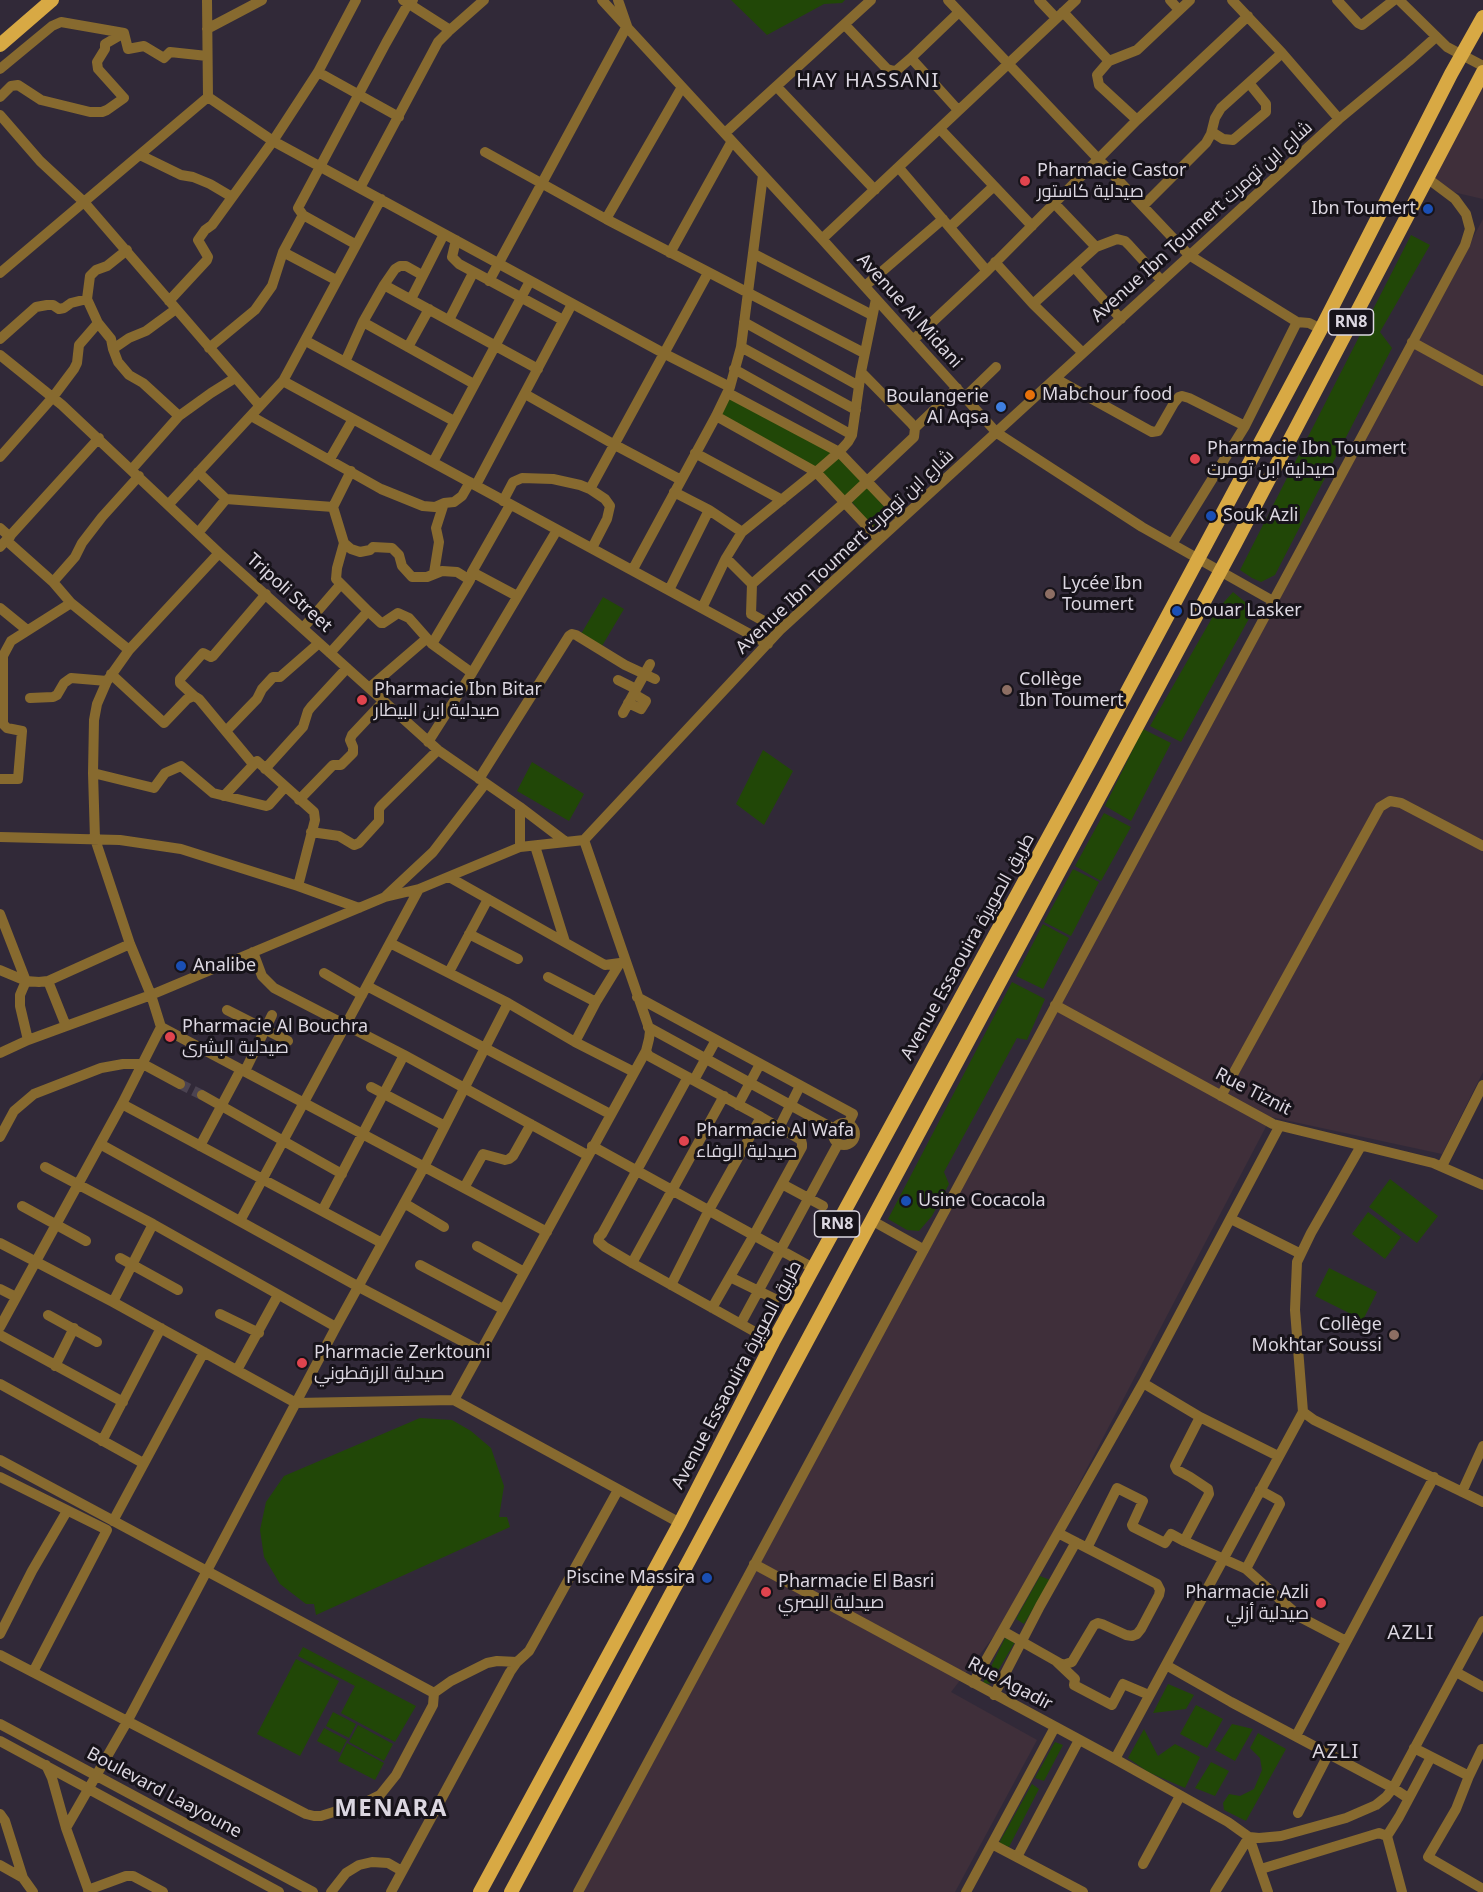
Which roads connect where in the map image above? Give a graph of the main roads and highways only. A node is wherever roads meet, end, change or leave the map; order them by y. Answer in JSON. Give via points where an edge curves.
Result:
{"nodes":[{"id":1,"x":50,"y":1,"type":"edge"},
{"id":2,"x":1483,"y":17,"type":"edge"},
{"id":3,"x":0,"y":45,"type":"edge"},
{"id":4,"x":1483,"y":72,"type":"edge"},
{"id":5,"x":480,"y":1892,"type":"edge"},
{"id":6,"x":511,"y":1892,"type":"edge"}],
"edges":[{"from":1,"to":3,"type":"main road"},
{"from":2,"to":5,"type":"main road","name":"Avenue Essaouira طريق الصويرة","number":"RN8","via":[[1090,761],[773,1342],[680,1523]]},
{"from":4,"to":6,"type":"main road","number":"RN8","via":[[1220,572]]}]}
